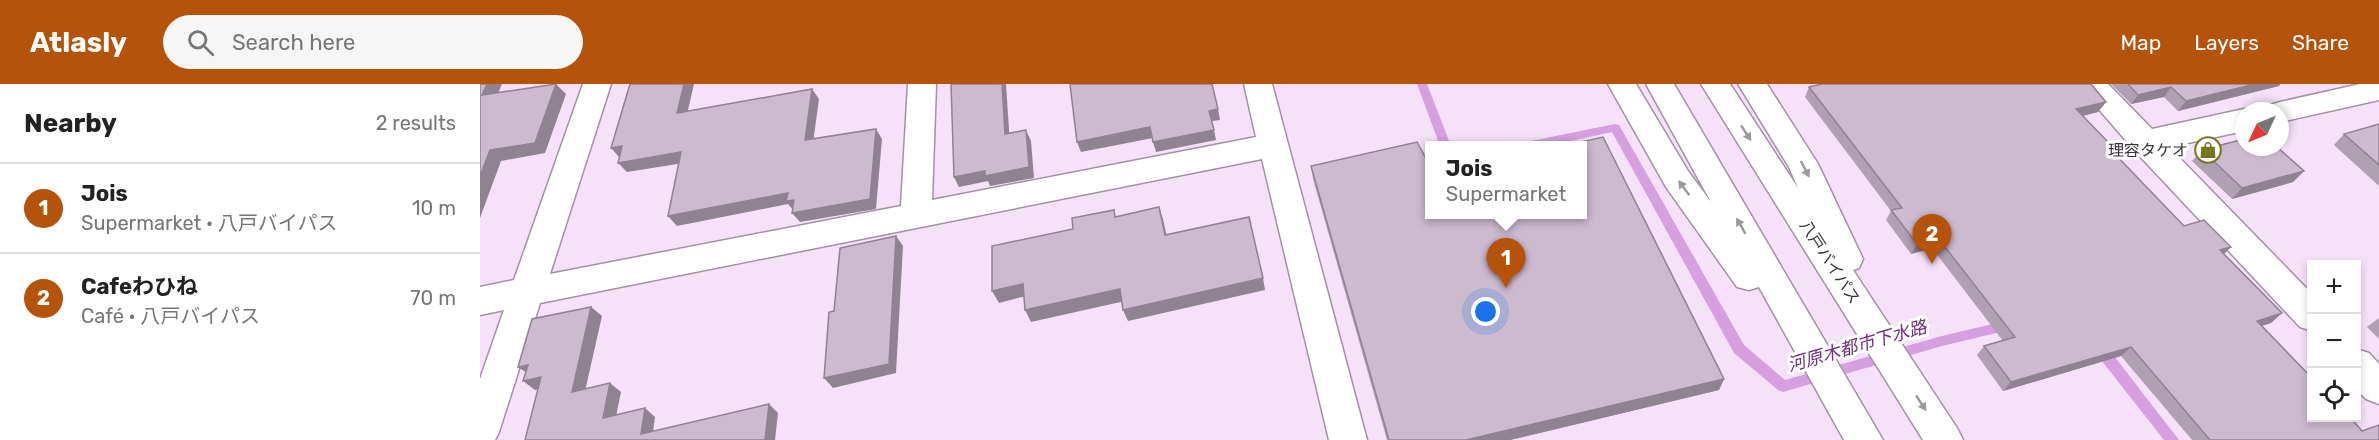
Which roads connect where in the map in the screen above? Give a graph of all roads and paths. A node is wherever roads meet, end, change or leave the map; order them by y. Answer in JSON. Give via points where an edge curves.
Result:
{"nodes":[{"id":1,"x":597,"y":84,"type":"edge"},
{"id":2,"x":921,"y":84,"type":"edge"},
{"id":3,"x":1258,"y":84,"type":"edge"},
{"id":4,"x":1622,"y":84,"type":"edge"},
{"id":5,"x":1660,"y":84,"type":"edge"},
{"id":6,"x":1714,"y":84,"type":"edge"},
{"id":7,"x":1752,"y":84,"type":"edge"},
{"id":8,"x":2091,"y":84,"type":"edge"},
{"id":9,"x":2379,"y":90,"type":"edge"},
{"id":10,"x":2289,"y":110,"type":"edge"},
{"id":11,"x":2235,"y":122,"type":"edge"},
{"id":12,"x":2145,"y":142,"type":"junction"},
{"id":13,"x":1274,"y":144,"type":"junction"},
{"id":14,"x":916,"y":214,"type":"junction"},
{"id":15,"x":528,"y":292,"type":"junction"},
{"id":16,"x":480,"y":301,"type":"edge"},
{"id":17,"x":2310,"y":314,"type":"edge"},
{"id":18,"x":1898,"y":368,"type":"junction"},
{"id":19,"x":2360,"y":368,"type":"edge"},
{"id":20,"x":2379,"y":387,"type":"edge"},
{"id":21,"x":1843,"y":404,"type":"junction"},
{"id":22,"x":480,"y":432,"type":"edge"},
{"id":23,"x":1348,"y":440,"type":"edge"},
{"id":24,"x":1864,"y":440,"type":"edge"},
{"id":25,"x":1944,"y":440,"type":"edge"}],
"edges":[{"from":1,"to":15,"type":"main road"},
{"from":2,"to":14,"type":"main road"},
{"from":3,"to":13,"type":"main road"},
{"from":21,"to":4,"type":"main road","one_way":true,"via":[[1677,179]]},
{"from":21,"to":5,"type":"main road","one_way":true},
{"from":6,"to":18,"type":"main road","name":"八戸バイパス","one_way":true},
{"from":7,"to":18,"type":"main road","one_way":true,"via":[[1803,164]]},
{"from":8,"to":12,"type":"main road"},
{"from":9,"to":10,"type":"main road"},
{"from":11,"to":12,"type":"main road"},
{"from":12,"to":17,"type":"main road"},
{"from":13,"to":14,"type":"main road"},
{"from":13,"to":23,"type":"main road"},
{"from":14,"to":15,"type":"main road"},
{"from":15,"to":16,"type":"main road"},
{"from":15,"to":22,"type":"main road"},
{"from":18,"to":25,"type":"main road","name":"八戸バイパス","one_way":true},
{"from":19,"to":20,"type":"main road"},
{"from":21,"to":24,"type":"main road"}]}
